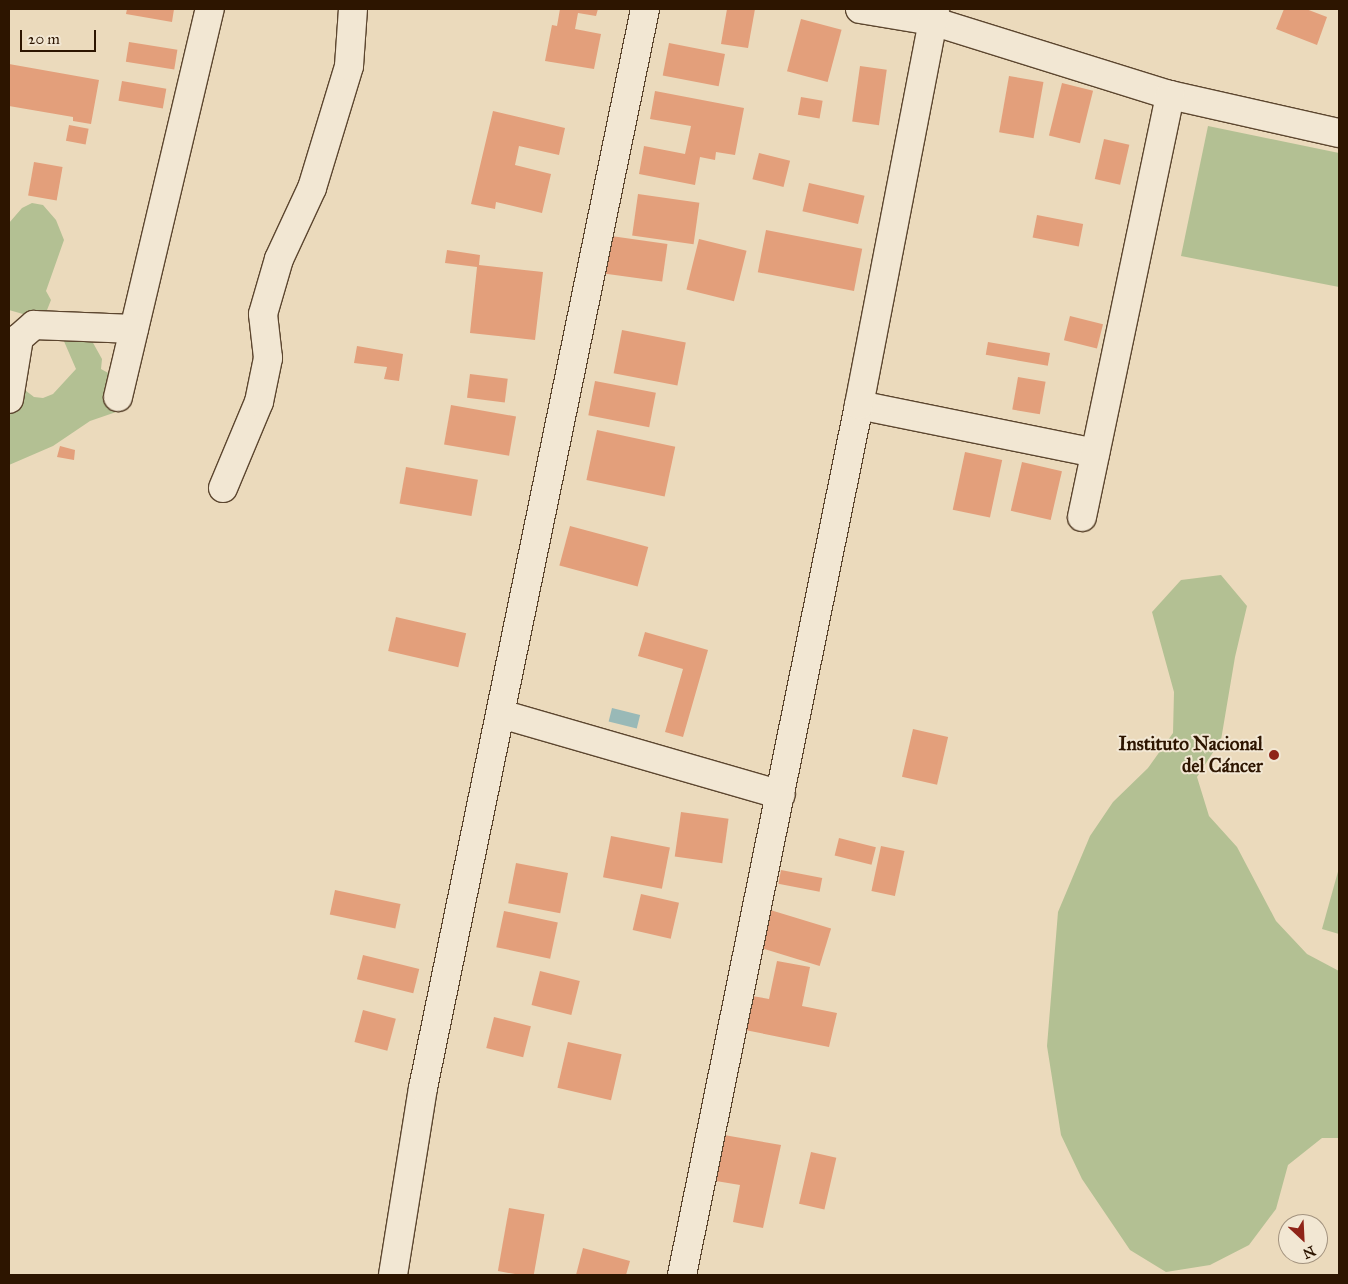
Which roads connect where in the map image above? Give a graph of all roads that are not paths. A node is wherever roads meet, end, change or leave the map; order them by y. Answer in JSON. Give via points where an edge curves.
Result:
{"nodes":[{"id":1,"x":210,"y":9,"type":"edge"},
{"id":2,"x":353,"y":9,"type":"edge"},
{"id":3,"x":644,"y":9,"type":"edge"},
{"id":4,"x":860,"y":9,"type":"edge"},
{"id":5,"x":933,"y":15,"type":"edge"},
{"id":6,"x":1170,"y":95,"type":"junction"},
{"id":7,"x":1339,"y":133,"type":"edge"},
{"id":8,"x":134,"y":329,"type":"junction"},
{"id":9,"x":118,"y":397,"type":"dead end"},
{"id":10,"x":9,"y":399,"type":"edge"},
{"id":11,"x":859,"y":405,"type":"junction"},
{"id":12,"x":1095,"y":453,"type":"junction"},
{"id":13,"x":223,"y":488,"type":"dead end"},
{"id":14,"x":1082,"y":517,"type":"dead end"},
{"id":15,"x":501,"y":714,"type":"junction"},
{"id":16,"x":781,"y":795,"type":"junction"},
{"id":17,"x":393,"y":1275,"type":"edge"},
{"id":18,"x":682,"y":1275,"type":"edge"}],
"edges":[{"from":1,"to":8,"type":"street"},
{"from":2,"to":13,"type":"street","via":[[349,66],[312,188],[279,259],[263,314],[268,358],[258,402]]},
{"from":3,"to":15,"type":"street"},
{"from":4,"to":5,"type":"street"},
{"from":5,"to":6,"type":"street"},
{"from":5,"to":11,"type":"street"},
{"from":6,"to":7,"type":"street"},
{"from":6,"to":12,"type":"street"},
{"from":8,"to":9,"type":"street"},
{"from":8,"to":10,"type":"street","via":[[34,325],[19,338]]},
{"from":11,"to":12,"type":"street"},
{"from":11,"to":16,"type":"street"},
{"from":12,"to":14,"type":"street"},
{"from":15,"to":16,"type":"street"},
{"from":15,"to":17,"type":"street","via":[[423,1088]]},
{"from":16,"to":18,"type":"street"}]}
